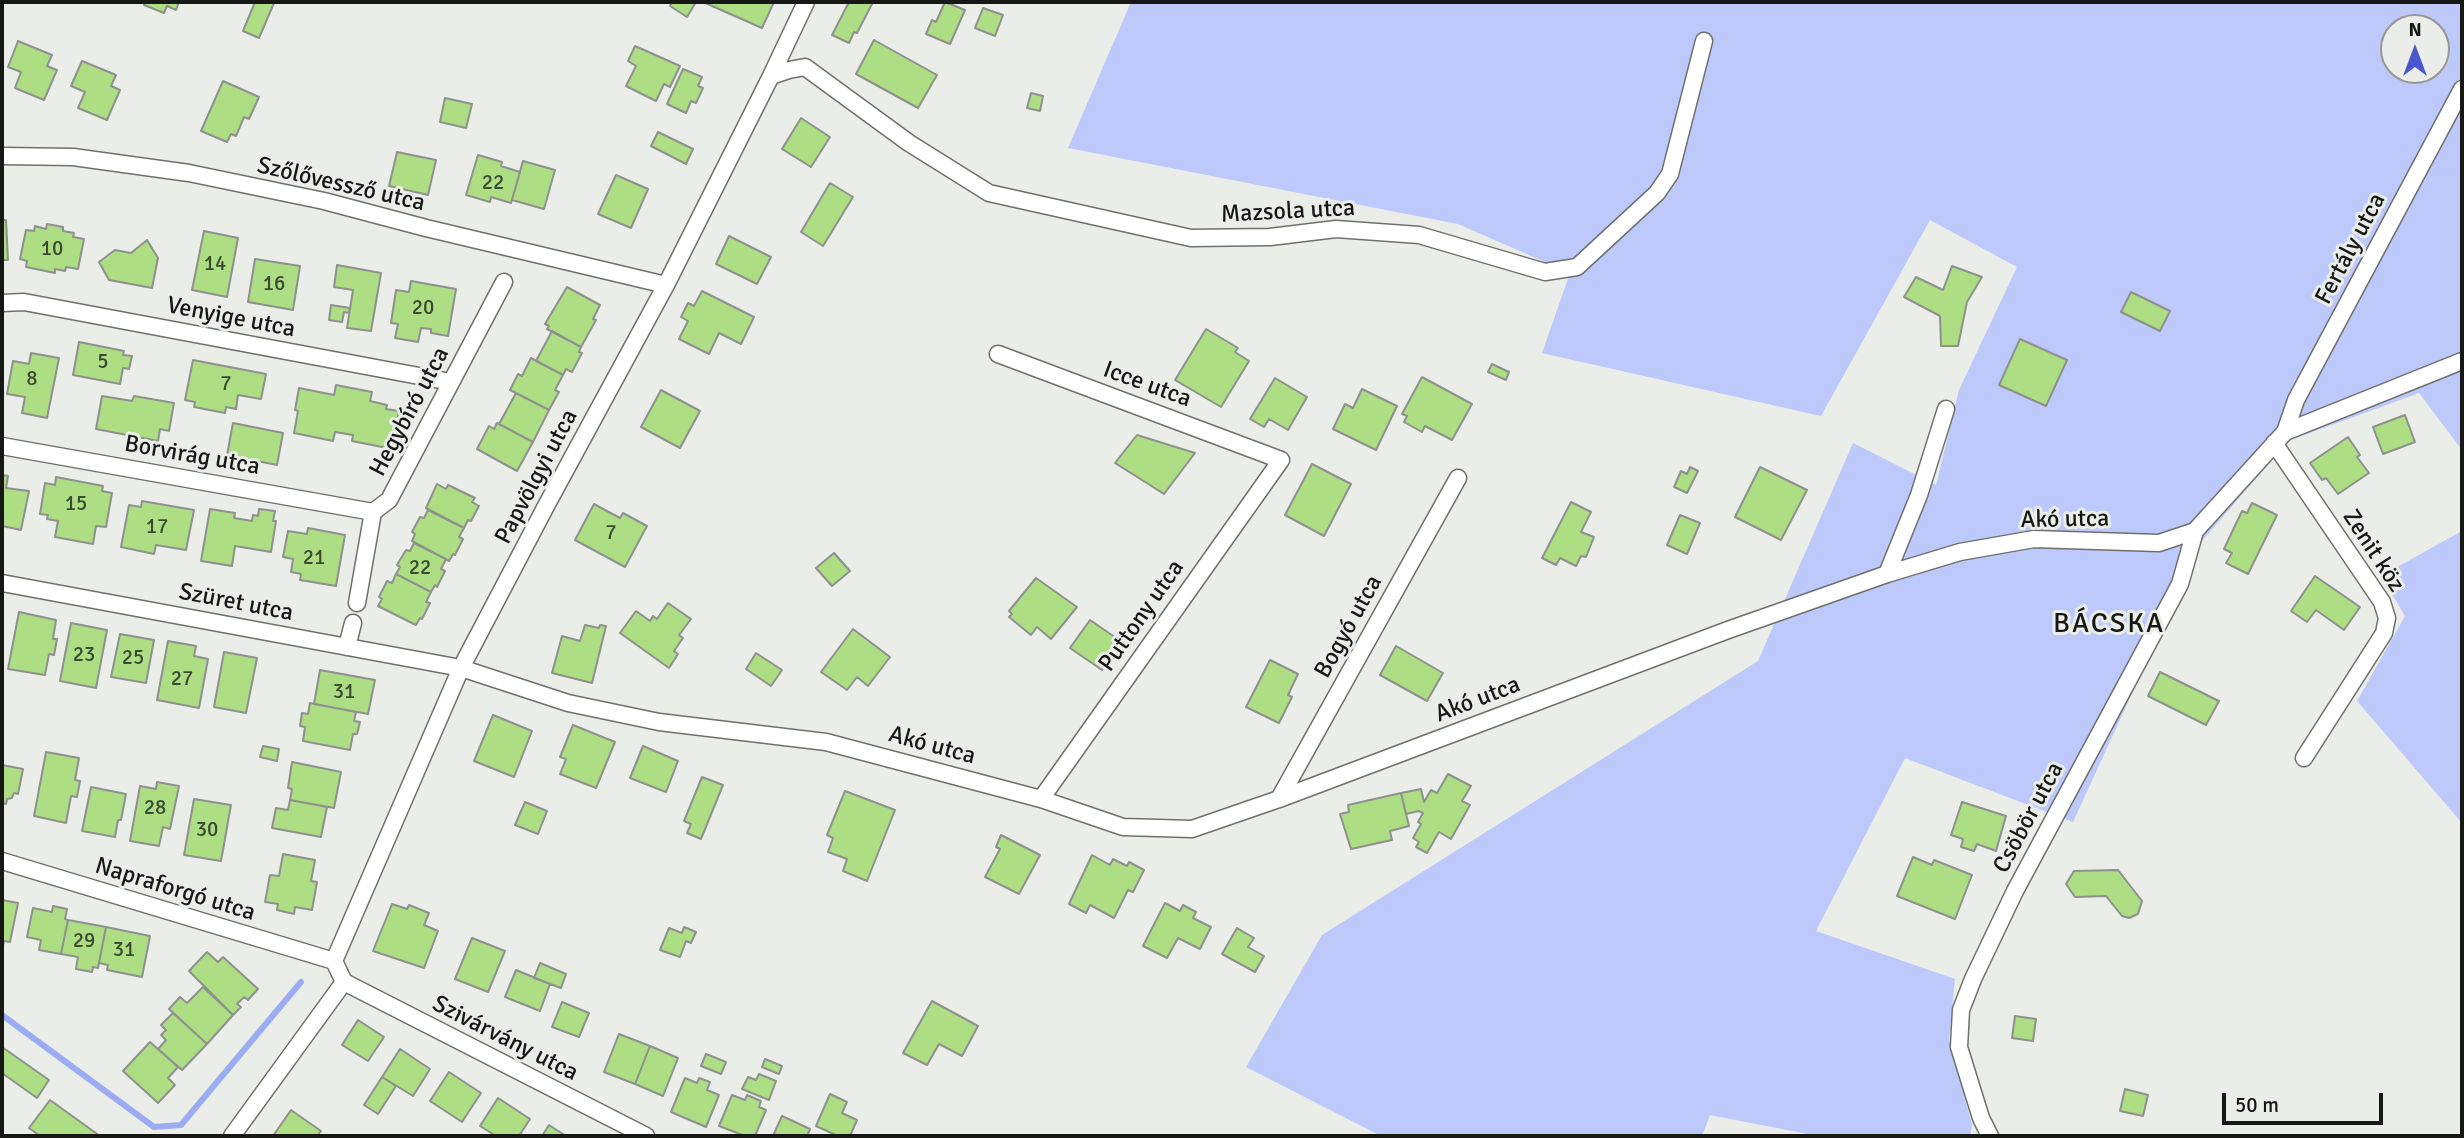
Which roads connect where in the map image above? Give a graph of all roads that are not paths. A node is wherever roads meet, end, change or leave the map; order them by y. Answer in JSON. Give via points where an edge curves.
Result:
{"nodes":[{"id":1,"x":803,"y":6,"type":"edge"},
{"id":2,"x":1704,"y":41,"type":"dead end"},
{"id":3,"x":771,"y":76,"type":"junction"},
{"id":4,"x":2462,"y":89,"type":"edge"},
{"id":5,"x":2,"y":156,"type":"edge"},
{"id":6,"x":504,"y":282,"type":"dead end"},
{"id":7,"x":666,"y":285,"type":"junction"},
{"id":8,"x":2,"y":303,"type":"edge"},
{"id":9,"x":998,"y":354,"type":"dead end"},
{"id":10,"x":2462,"y":361,"type":"edge"},
{"id":11,"x":452,"y":382,"type":"junction"},
{"id":12,"x":1946,"y":409,"type":"dead end"},
{"id":13,"x":2280,"y":438,"type":"junction"},
{"id":14,"x":2,"y":446,"type":"edge"},
{"id":15,"x":1281,"y":460,"type":"joint"},
{"id":16,"x":1458,"y":478,"type":"dead end"},
{"id":17,"x":373,"y":512,"type":"junction"},
{"id":18,"x":2195,"y":531,"type":"junction"},
{"id":19,"x":1887,"y":574,"type":"junction"},
{"id":20,"x":2,"y":583,"type":"edge"},
{"id":21,"x":357,"y":603,"type":"dead end"},
{"id":22,"x":353,"y":624,"type":"dead end"},
{"id":23,"x":348,"y":647,"type":"junction"},
{"id":24,"x":461,"y":668,"type":"junction"},
{"id":25,"x":2304,"y":758,"type":"dead end"},
{"id":26,"x":1041,"y":799,"type":"junction"},
{"id":27,"x":1279,"y":799,"type":"junction"},
{"id":28,"x":2,"y":862,"type":"edge"},
{"id":29,"x":334,"y":961,"type":"junction"},
{"id":30,"x":344,"y":982,"type":"junction"},
{"id":31,"x":232,"y":1136,"type":"edge"},
{"id":32,"x":646,"y":1136,"type":"edge"},
{"id":33,"x":1990,"y":1136,"type":"edge"}],
"edges":[{"from":1,"to":3,"type":"street","name":"Papvölgyi utca"},
{"from":2,"to":3,"type":"street","name":"Mazsola utca","via":[[1670,174],[1657,193],[1577,267],[1545,272],[1419,235],[1336,229],[1270,237],[1191,238],[989,193],[909,144],[805,67]]},
{"from":3,"to":7,"type":"street","name":"Papvölgyi utca"},
{"from":4,"to":13,"type":"street","name":"Fertály utca"},
{"from":5,"to":7,"type":"street","name":"Szőlővessző utca","via":[[73,158],[189,173],[324,201]]},
{"from":6,"to":11,"type":"street","name":"Hegybíró utca"},
{"from":7,"to":24,"type":"street","name":"Papvölgyi utca"},
{"from":8,"to":11,"type":"street","name":"Venyige utca","via":[[24,302]]},
{"from":9,"to":15,"type":"street","name":"Icce utca"},
{"from":10,"to":13,"type":"street"},
{"from":11,"to":17,"type":"street","name":"Hegybíró utca","via":[[389,500]]},
{"from":12,"to":19,"type":"street","via":[[1919,495]]},
{"from":13,"to":18,"type":"street"},
{"from":13,"to":25,"type":"street","name":"Zenit köz","via":[[2388,618],[2384,633]]},
{"from":14,"to":17,"type":"street","name":"Borvirág utca"},
{"from":15,"to":26,"type":"street","name":"Puttony utca"},
{"from":16,"to":27,"type":"street","name":"Bogyó utca"},
{"from":17,"to":21,"type":"street","name":"Hegybíró utca"},
{"from":18,"to":19,"type":"street","name":"Akó utca","via":[[2158,543],[2034,539],[1960,552]]},
{"from":18,"to":33,"type":"street","name":"Csöbör utca","via":[[2180,584],[2015,891],[1961,1010],[1959,1047]]},
{"from":19,"to":27,"type":"street","name":"Akó utca"},
{"from":20,"to":23,"type":"street","name":"Szüret utca"},
{"from":22,"to":23,"type":"street"},
{"from":23,"to":24,"type":"street","name":"Szüret utca"},
{"from":24,"to":26,"type":"street","name":"Akó utca","via":[[568,703],[659,722],[826,741]]},
{"from":24,"to":29,"type":"street","name":"Papvölgyi utca"},
{"from":26,"to":27,"type":"street","name":"Akó utca","via":[[1124,827],[1192,829]]},
{"from":28,"to":29,"type":"street","name":"Napraforgó utca"},
{"from":29,"to":30,"type":"street"},
{"from":30,"to":31,"type":"street"},
{"from":30,"to":32,"type":"street","name":"Szivárvány utca"}]}
